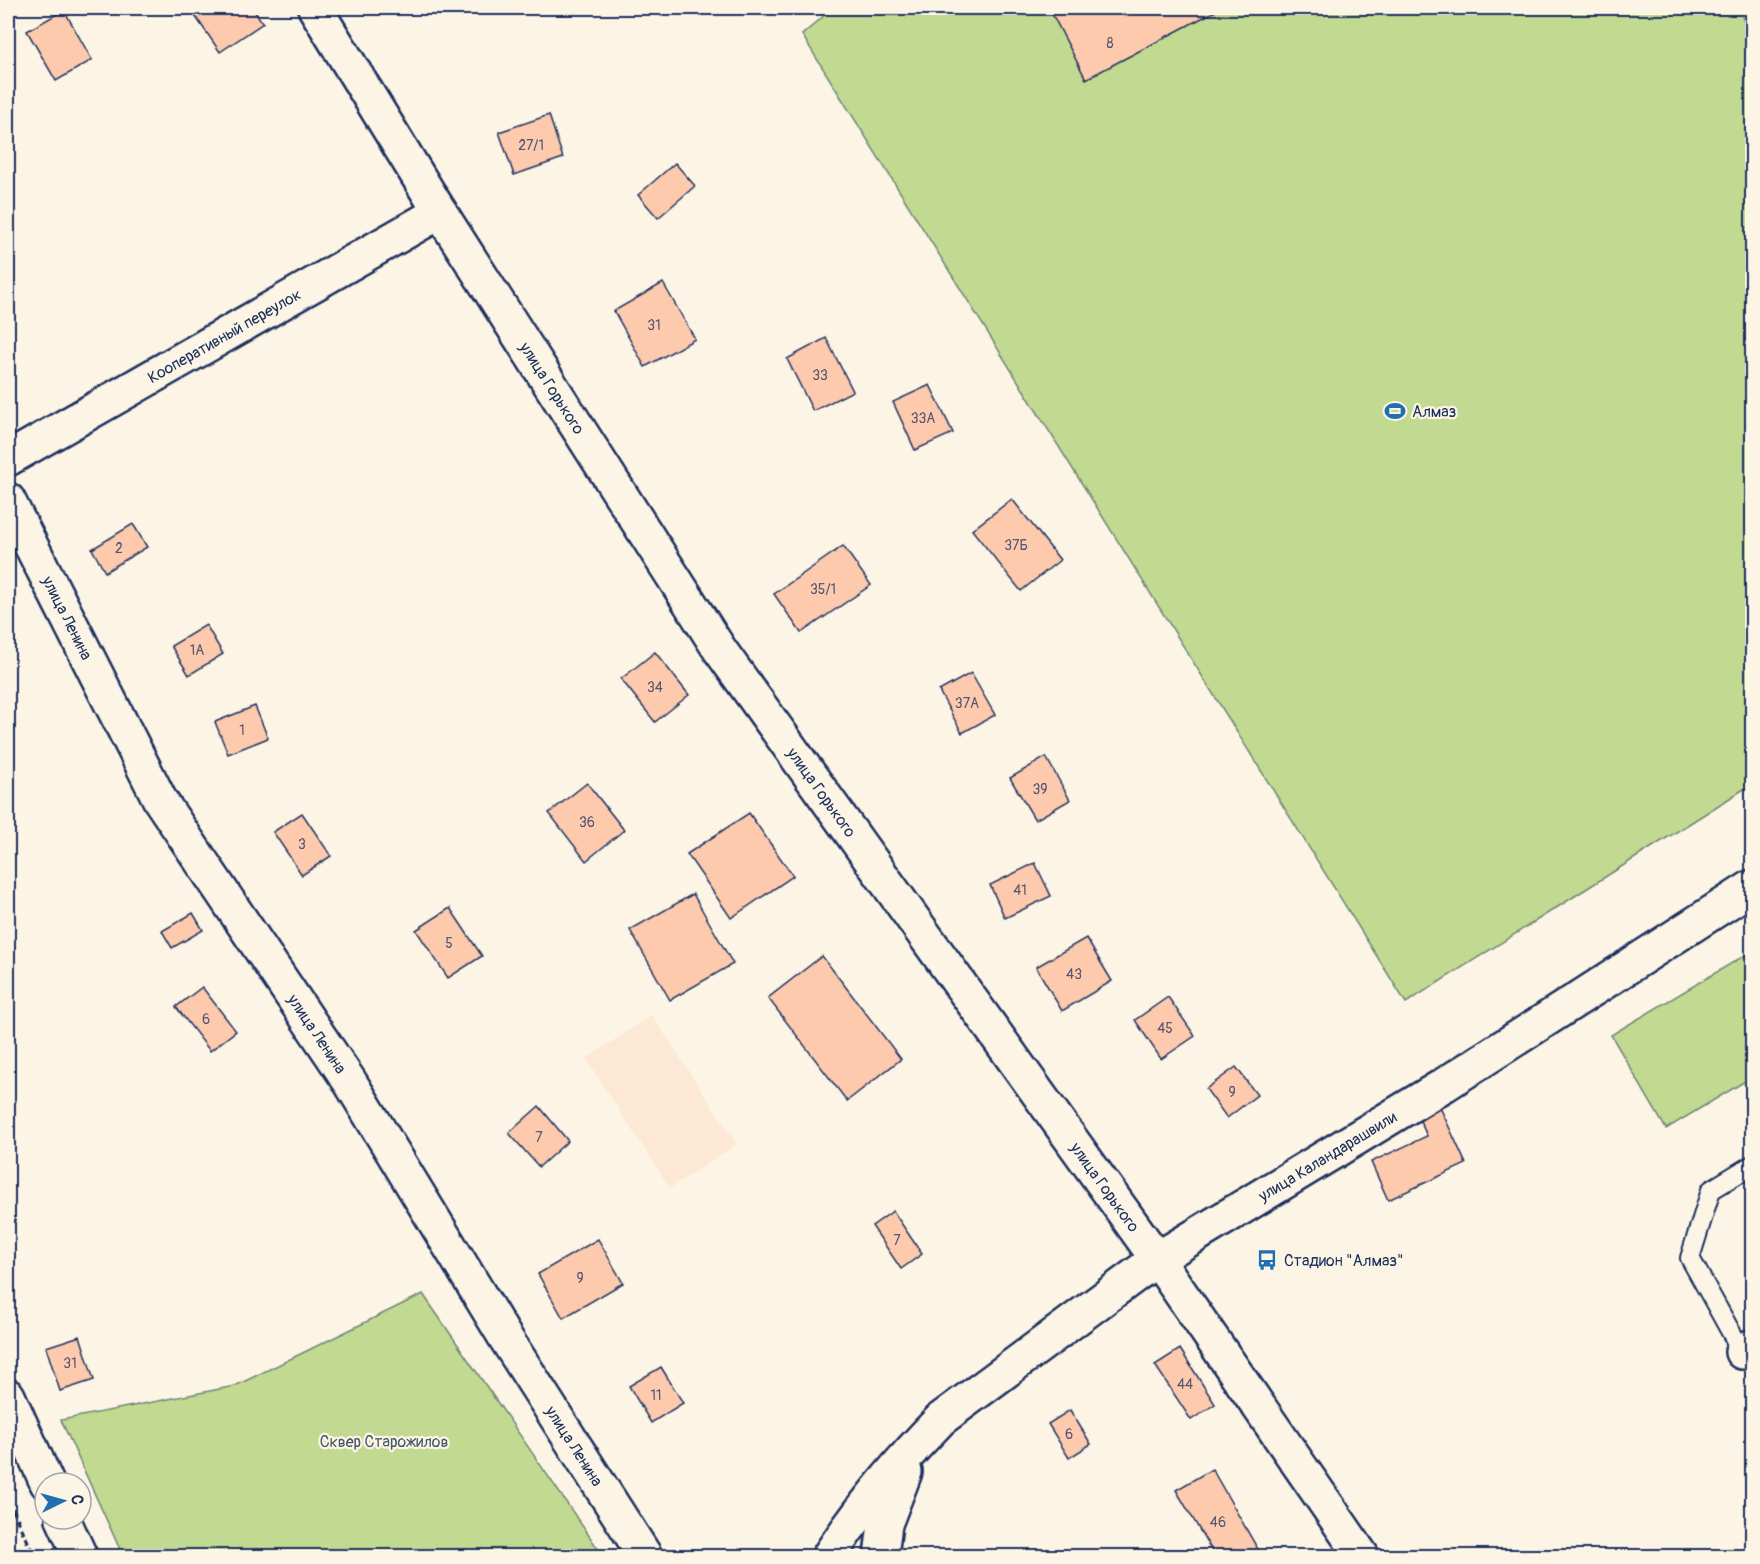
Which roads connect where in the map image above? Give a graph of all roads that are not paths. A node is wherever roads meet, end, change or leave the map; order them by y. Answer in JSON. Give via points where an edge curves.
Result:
{"nodes":[{"id":1,"x":315,"y":8,"type":"edge"},
{"id":2,"x":440,"y":212,"type":"junction"},
{"id":3,"x":8,"y":459,"type":"edge"},
{"id":4,"x":8,"y":500,"type":"edge"},
{"id":5,"x":1752,"y":887,"type":"edge"},
{"id":6,"x":1752,"y":1165,"type":"edge"},
{"id":7,"x":1157,"y":1259,"type":"junction"},
{"id":8,"x":1748,"y":1349,"type":"edge"},
{"id":9,"x":8,"y":1396,"type":"edge"},
{"id":10,"x":916,"y":1445,"type":"junction"},
{"id":11,"x":42,"y":1471,"type":"edge"},
{"id":12,"x":68,"y":1531,"type":"edge"},
{"id":13,"x":80,"y":1557,"type":"edge"},
{"id":14,"x":645,"y":1557,"type":"edge"},
{"id":15,"x":829,"y":1557,"type":"edge"},
{"id":16,"x":881,"y":1557,"type":"edge"},
{"id":17,"x":1362,"y":1557,"type":"edge"}],
"edges":[{"from":1,"to":2,"type":"street","name":"улица Горького"},
{"from":2,"to":3,"type":"street","name":"Кооперативный переулок"},
{"from":2,"to":7,"type":"street","name":"улица Горького","via":[[720,650]]},
{"from":4,"to":14,"type":"street","name":"улица Ленина","via":[[160,800],[351,1082],[505,1337]]},
{"from":5,"to":7,"type":"street","name":"улица Каландарашвили","via":[[1444,1085]]},
{"from":6,"to":8,"type":"lane","via":[[1711,1190],[1690,1258]]},
{"from":7,"to":10,"type":"street","name":"улица Каландарашвили","via":[[940,1419]]},
{"from":7,"to":17,"type":"street","name":"улица Горького"},
{"from":9,"to":11,"type":"street"},
{"from":10,"to":15,"type":"street","name":"улица Каландарашвили"},
{"from":10,"to":16,"type":"street","name":"улица Каландарашвили","via":[[885,1524]]},
{"from":12,"to":13,"type":"street"}]}
